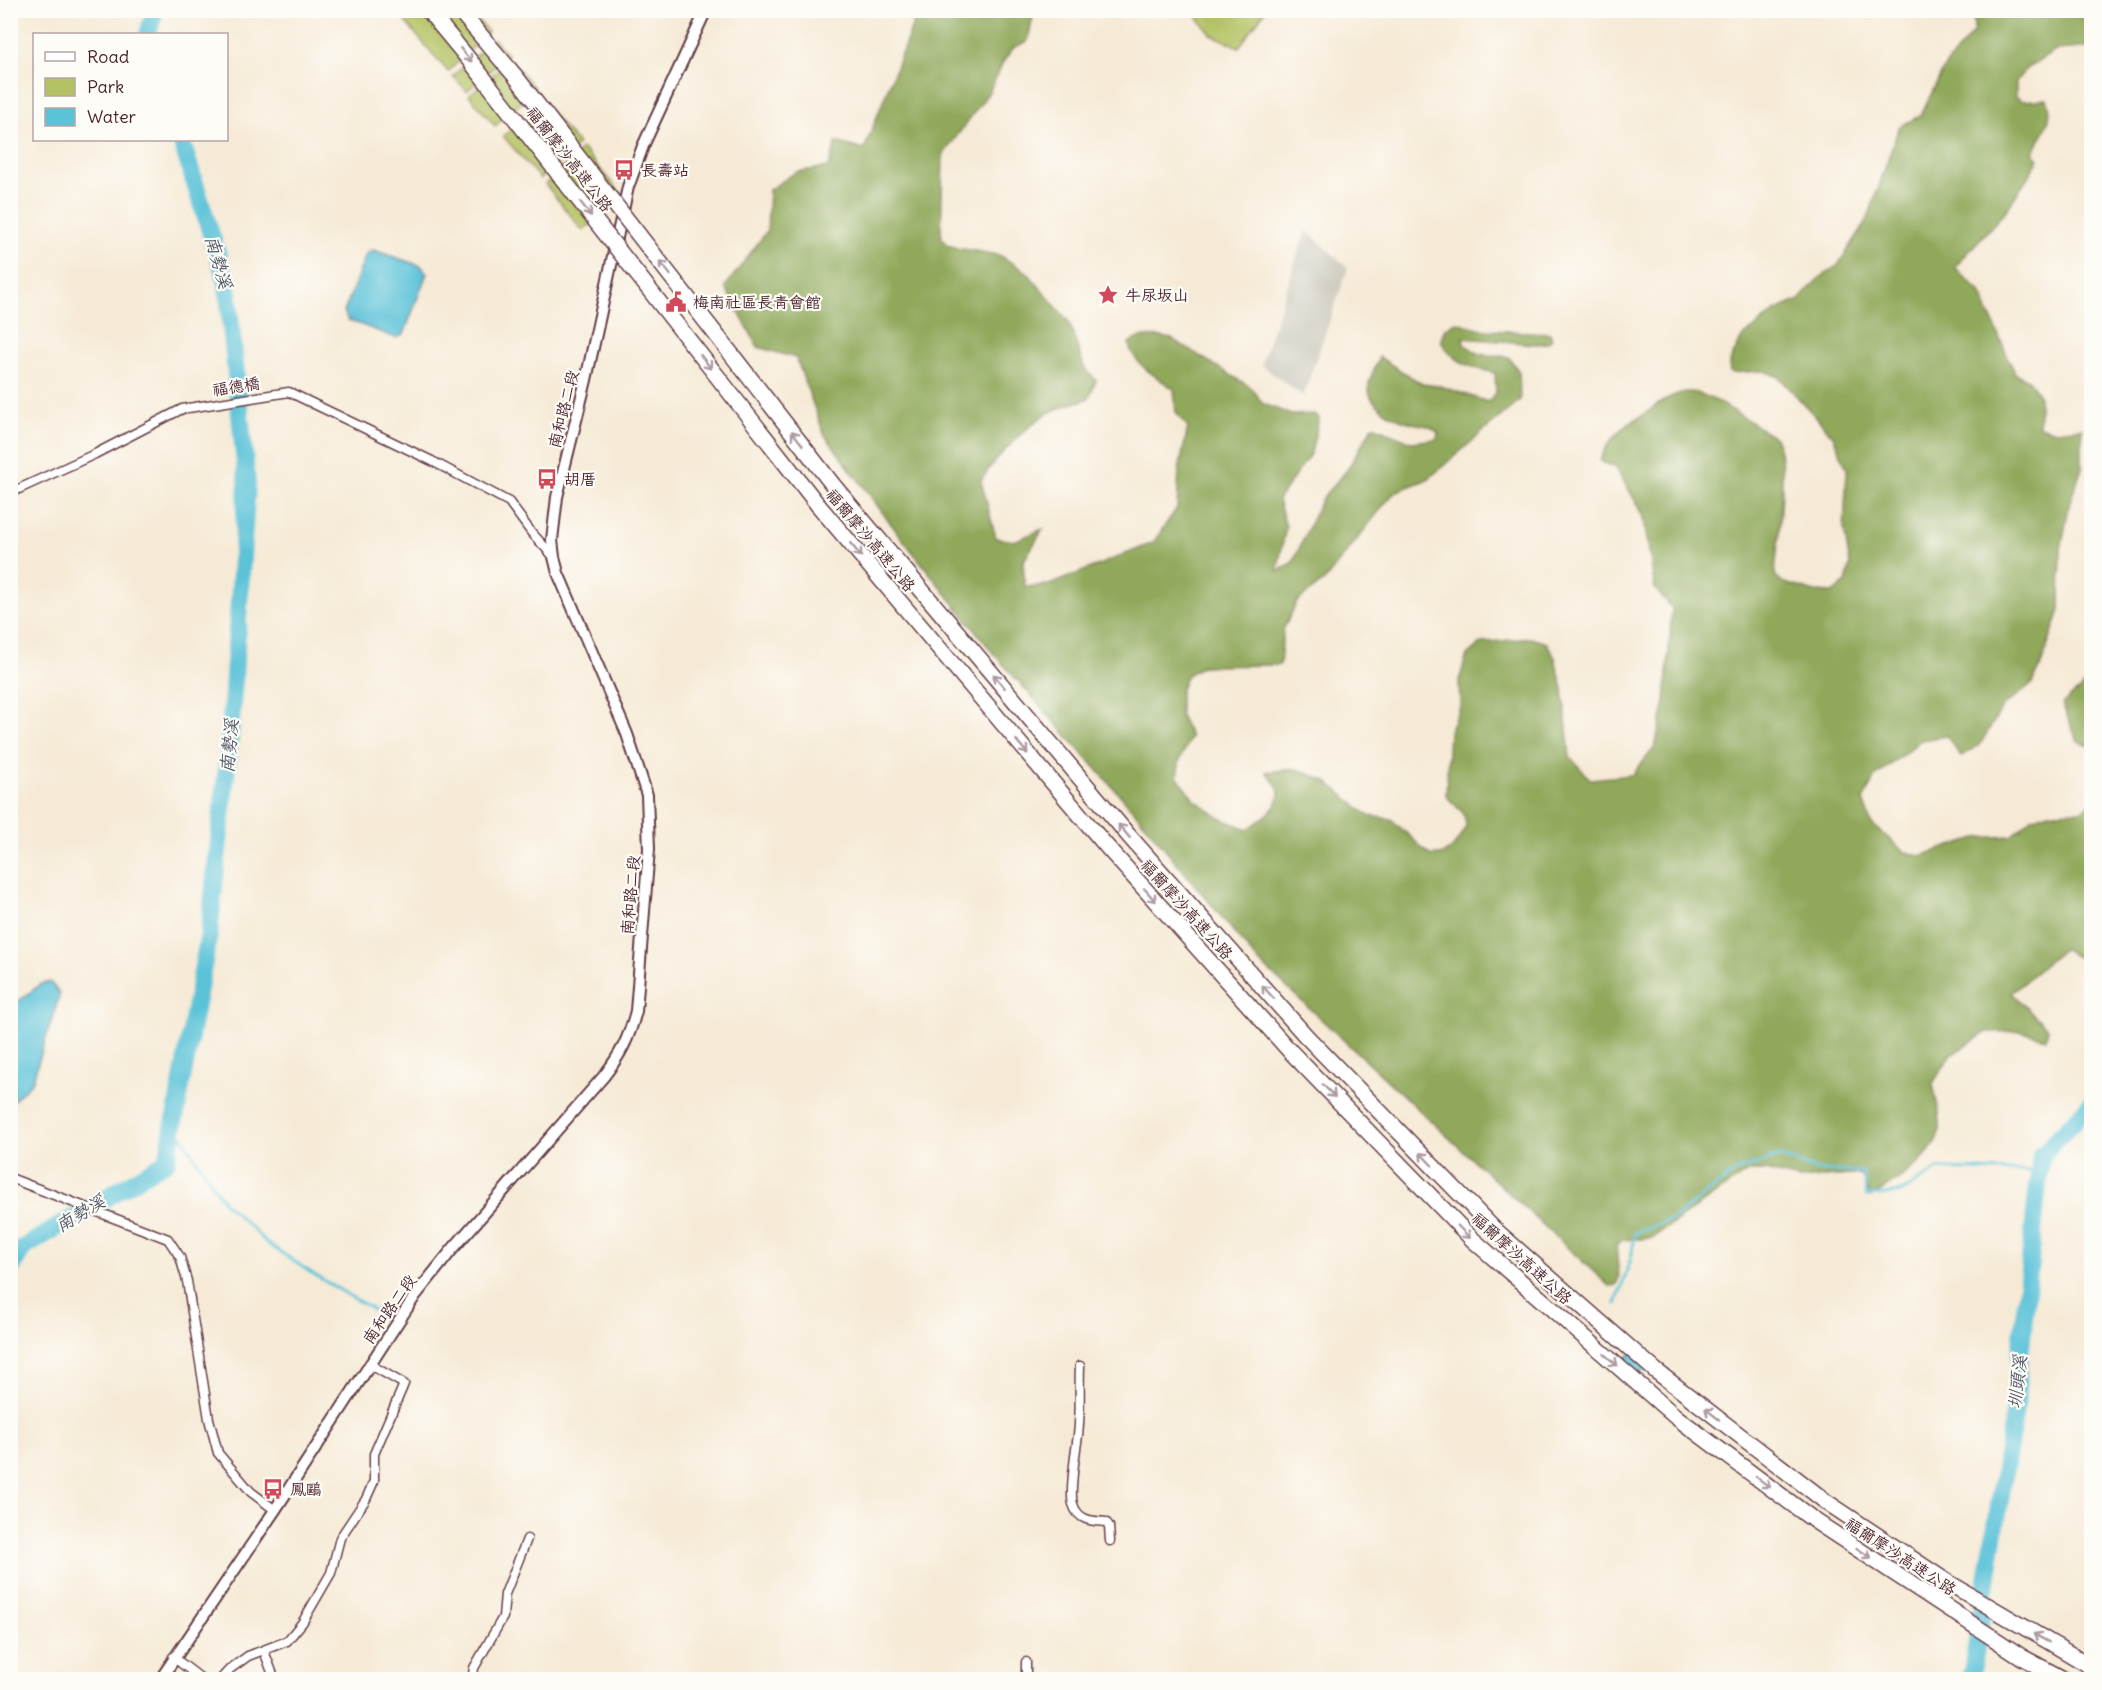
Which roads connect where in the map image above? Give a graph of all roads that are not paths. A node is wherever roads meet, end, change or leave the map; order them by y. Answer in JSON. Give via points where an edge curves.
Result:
{"nodes":[{"id":1,"x":428,"y":10,"type":"edge"},
{"id":2,"x":459,"y":10,"type":"edge"},
{"id":3,"x":706,"y":10,"type":"edge"},
{"id":4,"x":10,"y":493,"type":"edge"},
{"id":5,"x":554,"y":557,"type":"junction"},
{"id":6,"x":11,"y":1178,"type":"edge"},
{"id":7,"x":369,"y":1364,"type":"junction"},
{"id":8,"x":1080,"y":1366,"type":"dead end"},
{"id":9,"x":275,"y":1510,"type":"junction"},
{"id":10,"x":527,"y":1539,"type":"dead end"},
{"id":11,"x":1110,"y":1541,"type":"dead end"},
{"id":12,"x":264,"y":1651,"type":"junction"},
{"id":13,"x":173,"y":1657,"type":"junction"},
{"id":14,"x":1026,"y":1662,"type":"dead end"},
{"id":15,"x":2091,"y":1666,"type":"edge"},
{"id":16,"x":163,"y":1675,"type":"edge"},
{"id":17,"x":202,"y":1680,"type":"edge"},
{"id":18,"x":220,"y":1680,"type":"edge"},
{"id":19,"x":275,"y":1680,"type":"edge"},
{"id":20,"x":472,"y":1680,"type":"edge"},
{"id":21,"x":1026,"y":1680,"type":"edge"},
{"id":22,"x":2065,"y":1680,"type":"edge"}],
"edges":[{"from":1,"to":22,"type":"highway","name":"福爾摩沙高速公路","one_way":true,"bridge":true,"via":[[818,506],[1108,848],[1288,1049],[1472,1239],[1676,1417],[1815,1521],[2022,1657]]},
{"from":15,"to":2,"type":"highway","name":"福爾摩沙高速公路","one_way":true,"bridge":true,"via":[[1944,1580],[1825,1502],[1656,1371],[1494,1229],[1306,1036],[1129,836],[833,485],[516,77]]},
{"from":3,"to":5,"type":"main road","name":"南和路二段","via":[[628,187],[557,497]]},
{"from":4,"to":5,"type":"street","name":"福德橋","via":[[182,409],[289,392],[509,502]]},
{"from":5,"to":7,"type":"main road","name":"南和路二段","via":[[627,734],[647,795],[650,849],[636,1011],[630,1034],[604,1076],[451,1251]]},
{"from":6,"to":9,"type":"street","via":[[168,1239],[180,1257],[187,1281],[218,1453],[251,1492]]},
{"from":7,"to":9,"type":"main road","name":"南和路二段"},
{"from":7,"to":12,"type":"street","via":[[404,1384],[374,1454],[374,1481],[340,1538],[331,1573],[303,1623],[286,1641]]},
{"from":8,"to":11,"type":"street","via":[[1072,1503],[1083,1518],[1106,1522]]},
{"from":9,"to":13,"type":"main road","name":"南和路二段"},
{"from":10,"to":20,"type":"street","via":[[505,1594],[503,1617],[474,1668]]},
{"from":12,"to":18,"type":"street","via":[[248,1656]]},
{"from":12,"to":19,"type":"street"},
{"from":13,"to":16,"type":"main road","name":"南和路二段"},
{"from":13,"to":17,"type":"street"},
{"from":14,"to":21,"type":"street"}]}
